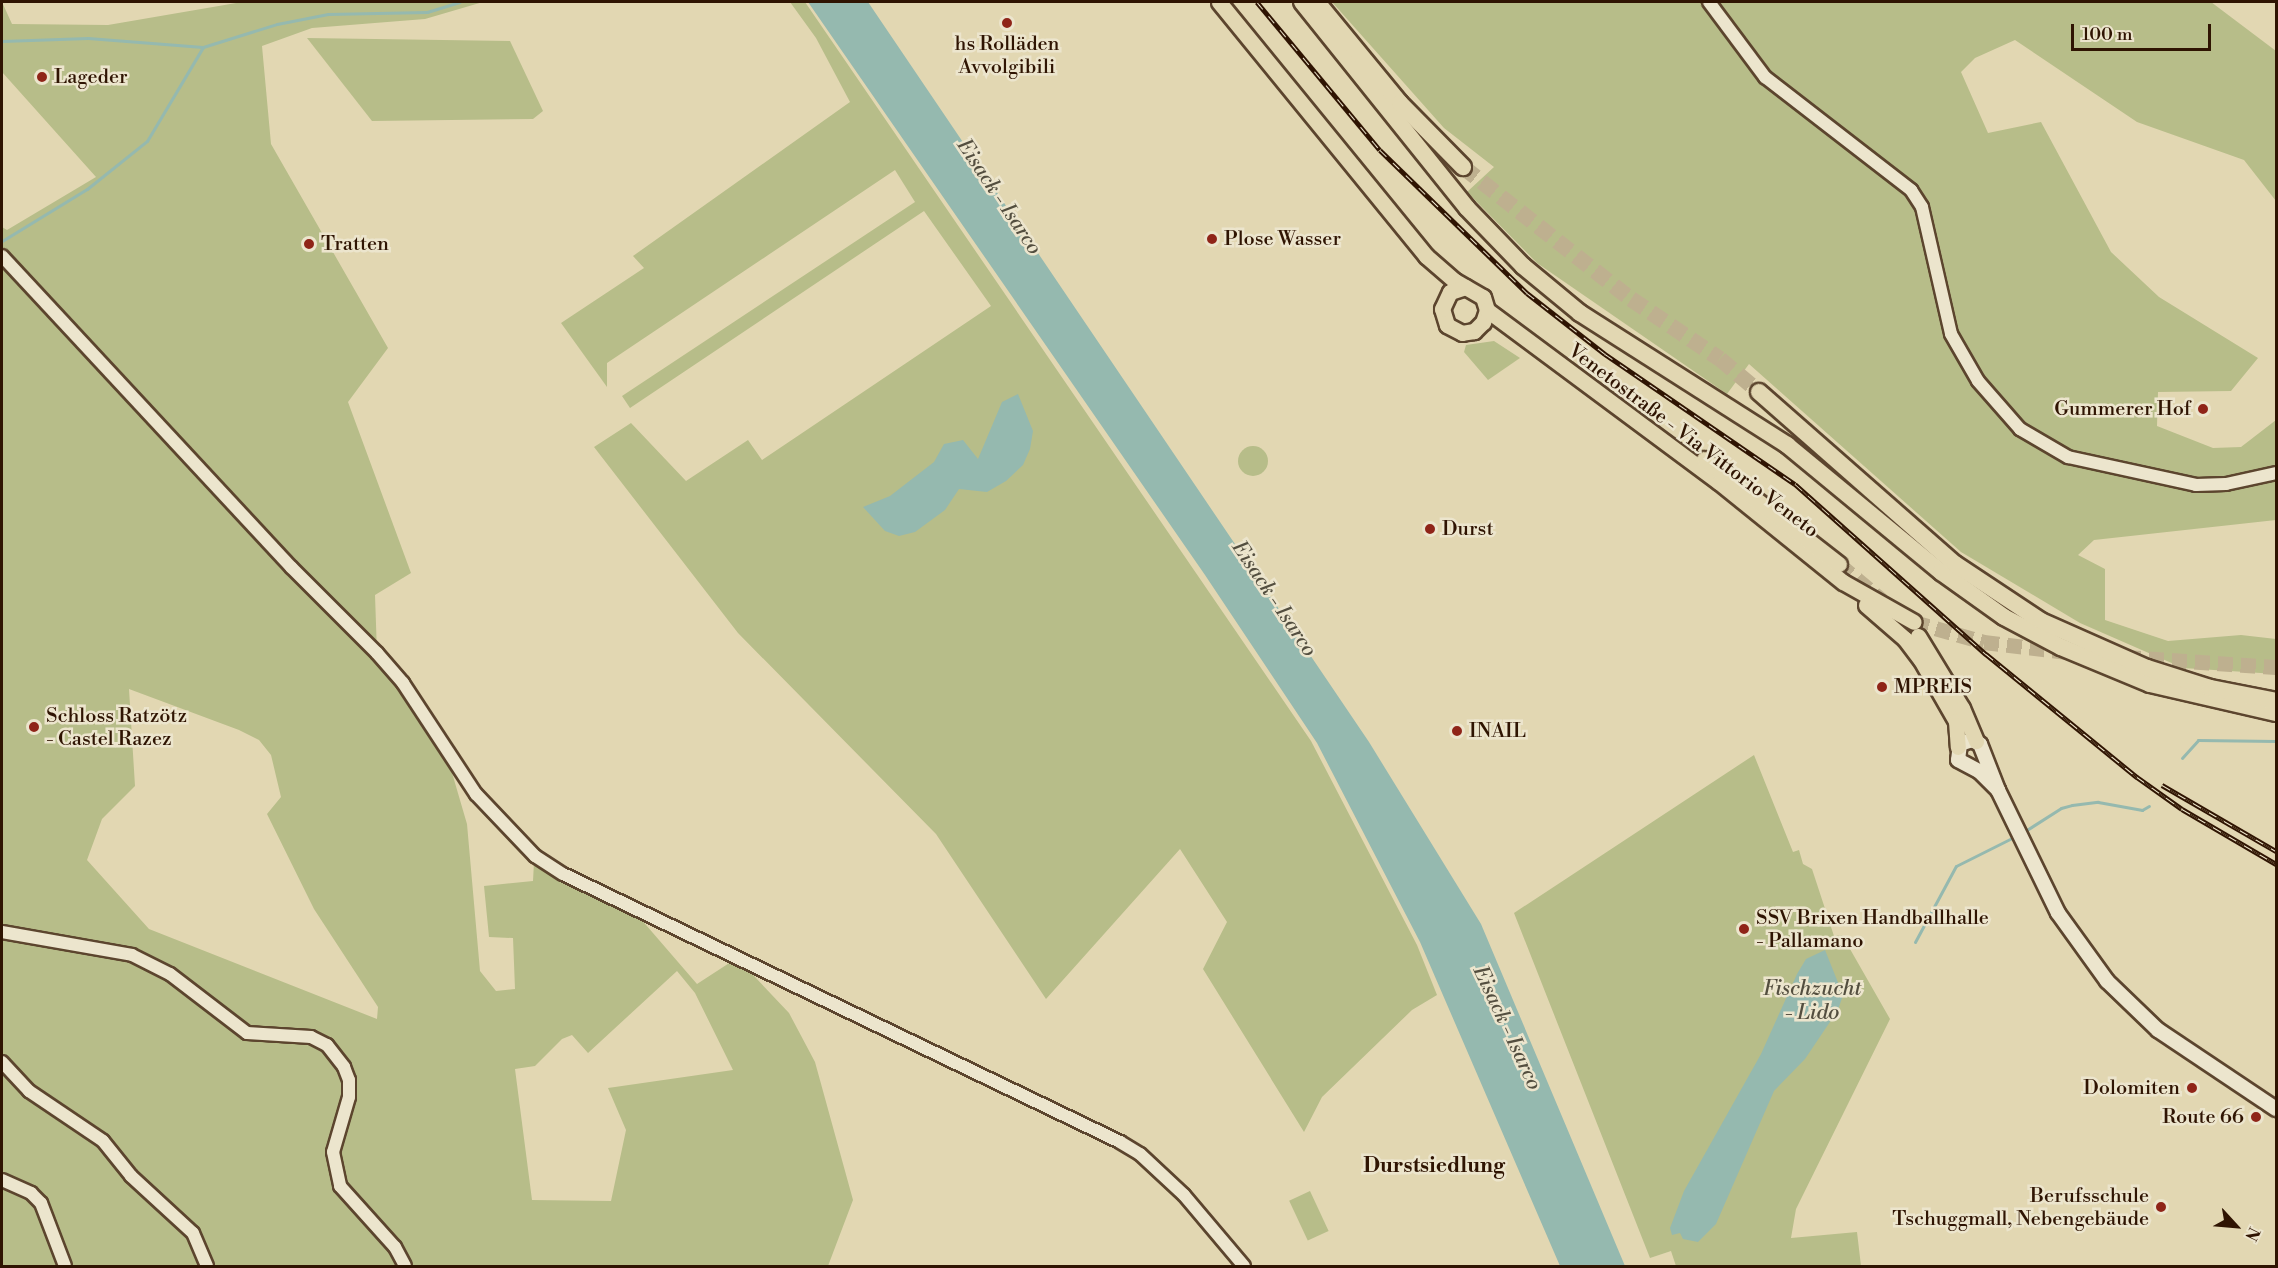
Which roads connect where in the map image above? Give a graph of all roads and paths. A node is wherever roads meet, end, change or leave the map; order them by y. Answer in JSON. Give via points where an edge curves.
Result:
{"nodes":[{"id":1,"x":1219,"y":2,"type":"edge"},
{"id":2,"x":1302,"y":2,"type":"edge"},
{"id":3,"x":1317,"y":2,"type":"edge"},
{"id":4,"x":1709,"y":2,"type":"edge"},
{"id":5,"x":1463,"y":167,"type":"tunnel mouth"},
{"id":6,"x":1426,"y":255,"type":"junction"},
{"id":7,"x":3,"y":258,"type":"edge"},
{"id":8,"x":1465,"y":287,"type":"junction"},
{"id":9,"x":1445,"y":298,"type":"junction"},
{"id":10,"x":1487,"y":310,"type":"junction"},
{"id":11,"x":1479,"y":327,"type":"junction"},
{"id":12,"x":1517,"y":335,"type":"junction"},
{"id":13,"x":1759,"y":392,"type":"tunnel mouth"},
{"id":14,"x":1618,"y":408,"type":"junction"},
{"id":15,"x":2277,"y":472,"type":"edge"},
{"id":16,"x":1839,"y":564,"type":"tunnel mouth"},
{"id":17,"x":1843,"y":582,"type":"junction"},
{"id":18,"x":2277,"y":701,"type":"edge"},
{"id":19,"x":2277,"y":713,"type":"edge"},
{"id":20,"x":1976,"y":741,"type":"junction"},
{"id":21,"x":1958,"y":747,"type":"junction"},
{"id":22,"x":1983,"y":757,"type":"junction"},
{"id":23,"x":1973,"y":767,"type":"junction"},
{"id":24,"x":1998,"y":790,"type":"junction"},
{"id":25,"x":2,"y":932,"type":"edge"},
{"id":26,"x":2,"y":1062,"type":"edge"},
{"id":27,"x":2277,"y":1109,"type":"edge"},
{"id":28,"x":2,"y":1180,"type":"edge"},
{"id":29,"x":65,"y":1266,"type":"edge"},
{"id":30,"x":207,"y":1266,"type":"edge"},
{"id":31,"x":405,"y":1266,"type":"edge"},
{"id":32,"x":1244,"y":1266,"type":"edge"}],
"edges":[{"from":1,"to":6,"type":"main road","name":"Venetostraße - Via Vittorio Veneto"},
{"from":2,"to":19,"type":"highway","via":[[1467,208],[1523,266],[1580,313],[1787,445],[1941,572],[2004,617],[2061,648],[2150,684]]},
{"from":3,"to":5,"type":"highway","via":[[1400,103]]},
{"from":4,"to":15,"type":"street","via":[[1765,77],[1911,190],[1922,207],[1942,305],[1962,357],[2019,429],[2053,451],[2091,464],[2196,485],[2226,484]]},
{"from":6,"to":8,"type":"main road","name":"Venetostraße - Via Vittorio Veneto"},
{"from":6,"to":9,"type":"main road","name":"Venetostraße - Via Vittorio Veneto"},
{"from":7,"to":32,"type":"street","via":[[377,653],[403,683],[476,794],[535,856],[583,884],[1089,1125],[1140,1154]]},
{"from":8,"to":9,"type":"main road"},
{"from":8,"to":10,"type":"main road","name":"Venetostraße - Via Vittorio Veneto","via":[[1478,292]]},
{"from":9,"to":11,"type":"main road","name":"Venetostraße - Via Vittorio Veneto","via":[[1442,315],[1451,328],[1462,333]]},
{"from":10,"to":11,"type":"main road"},
{"from":10,"to":12,"type":"main road","name":"Venetostraße - Via Vittorio Veneto"},
{"from":11,"to":12,"type":"main road","name":"Venetostraße - Via Vittorio Veneto"},
{"from":12,"to":14,"type":"main road","name":"Venetostraße - Via Vittorio Veneto"},
{"from":13,"to":18,"type":"highway","via":[[1955,564],[2033,616],[2147,668],[2210,688]]},
{"from":14,"to":16,"type":"main road","via":[[1649,421],[1729,476]]},
{"from":14,"to":17,"type":"main road","name":"Venetostraße - Via Vittorio Veneto","via":[[1719,482]]},
{"from":17,"to":20,"type":"main road","via":[[1916,629],[1962,708]]},
{"from":17,"to":21,"type":"main road","via":[[1916,652],[1956,722]]},
{"from":20,"to":21,"type":"main road","via":[[1964,741]]},
{"from":20,"to":22,"type":"main road"},
{"from":21,"to":23,"type":"main road","via":[[1958,760]]},
{"from":22,"to":23,"type":"main road"},
{"from":22,"to":24,"type":"main road"},
{"from":23,"to":24,"type":"main road"},
{"from":24,"to":27,"type":"main road","via":[[2079,946],[2121,997],[2184,1050]]},
{"from":25,"to":31,"type":"street","via":[[132,955],[170,974],[247,1033],[311,1037],[327,1045],[349,1080],[349,1096],[333,1152],[340,1186],[388,1238]]},
{"from":26,"to":30,"type":"street","via":[[29,1090],[103,1141],[131,1176],[193,1233]]},
{"from":28,"to":29,"type":"street","via":[[31,1193],[41,1203]]}]}
